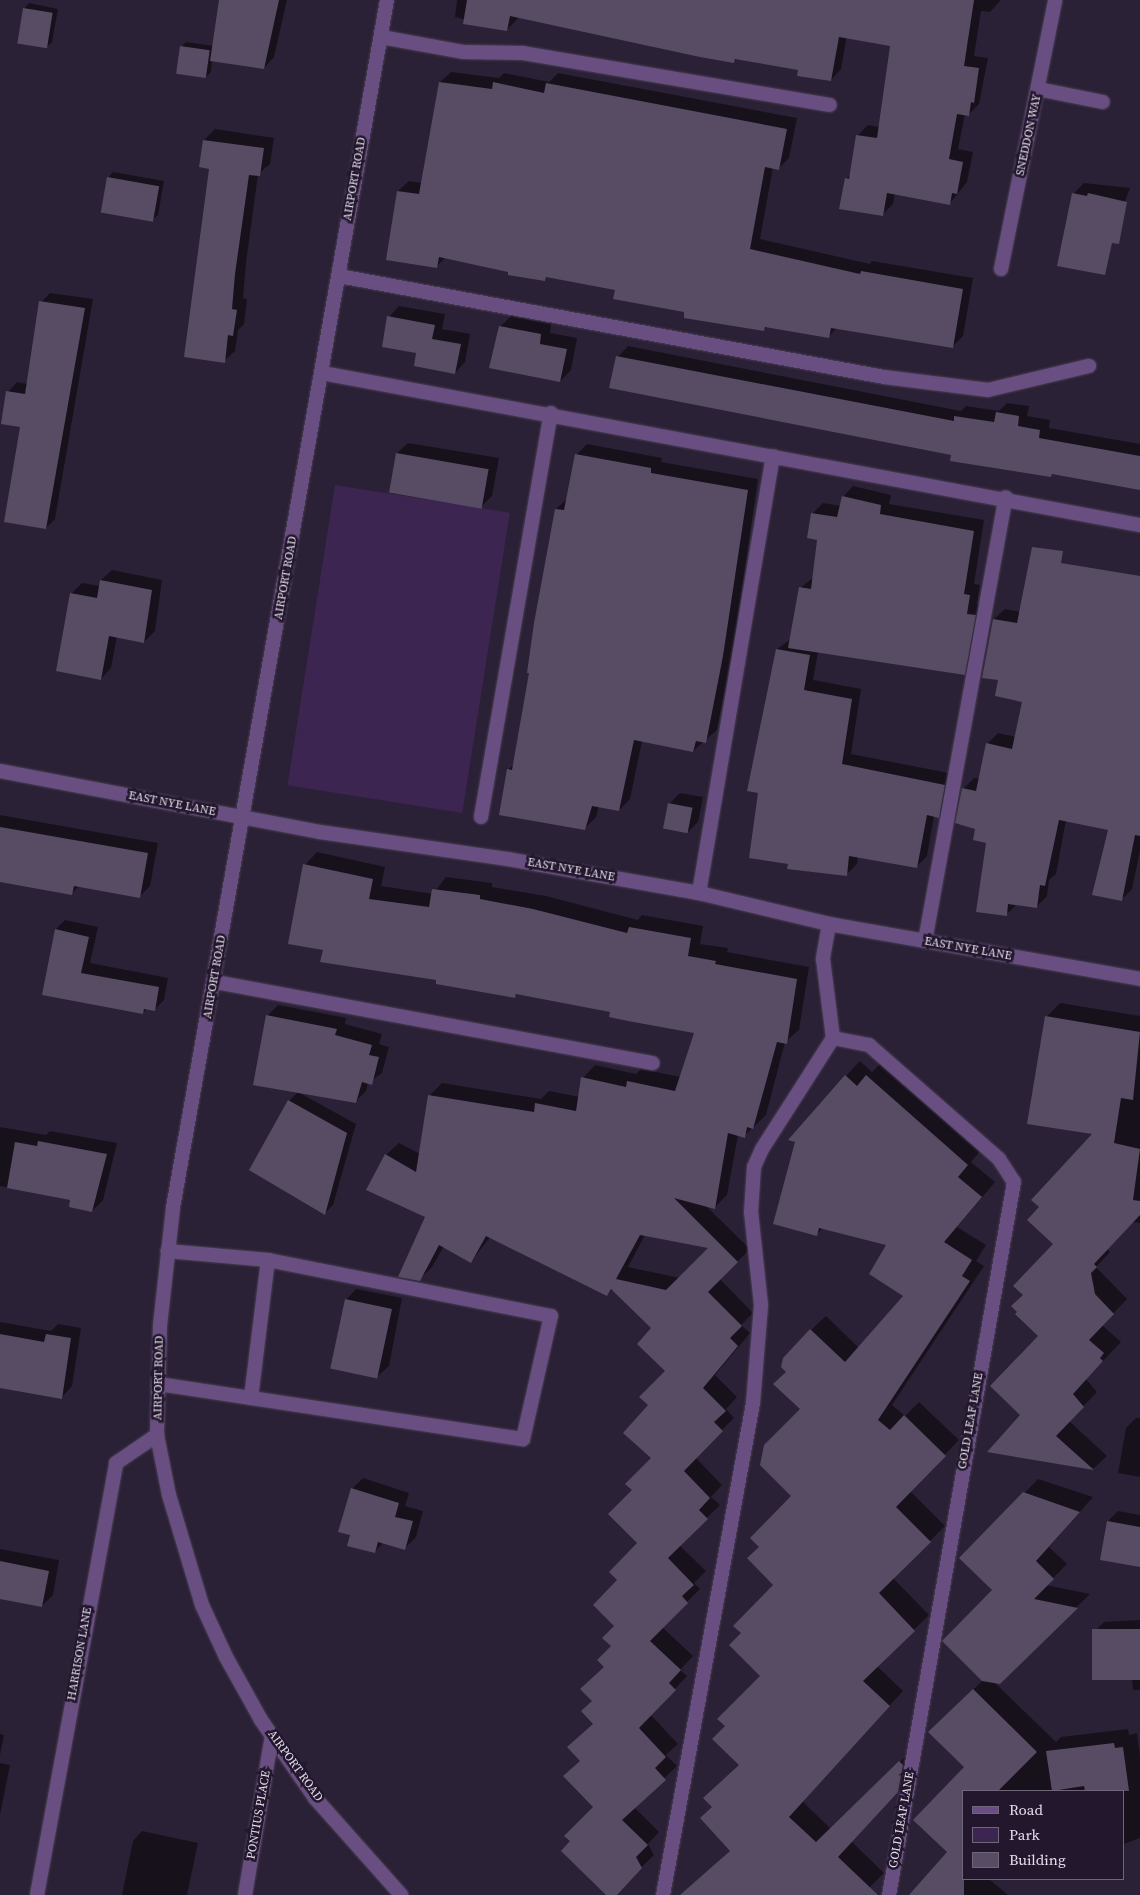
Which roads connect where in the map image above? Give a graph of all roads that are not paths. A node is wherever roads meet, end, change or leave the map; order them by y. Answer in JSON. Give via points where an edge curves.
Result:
{"nodes":[{"id":1,"x":387,"y":0,"type":"edge"},
{"id":2,"x":1055,"y":0,"type":"edge"},
{"id":3,"x":381,"y":38,"type":"junction"},
{"id":4,"x":1038,"y":89,"type":"junction"},
{"id":5,"x":1103,"y":102,"type":"dead end"},
{"id":6,"x":830,"y":105,"type":"dead end"},
{"id":7,"x":1001,"y":269,"type":"dead end"},
{"id":8,"x":338,"y":276,"type":"junction"},
{"id":9,"x":1089,"y":366,"type":"dead end"},
{"id":10,"x":322,"y":372,"type":"junction"},
{"id":11,"x":551,"y":413,"type":"junction"},
{"id":12,"x":773,"y":456,"type":"junction"},
{"id":13,"x":1006,"y":497,"type":"junction"},
{"id":14,"x":1140,"y":525,"type":"edge"},
{"id":15,"x":0,"y":771,"type":"edge"},
{"id":16,"x":243,"y":817,"type":"junction"},
{"id":17,"x":481,"y":817,"type":"dead end"},
{"id":18,"x":699,"y":893,"type":"junction"},
{"id":19,"x":829,"y":924,"type":"junction"},
{"id":20,"x":925,"y":941,"type":"junction"},
{"id":21,"x":1140,"y":979,"type":"edge"},
{"id":22,"x":215,"y":982,"type":"junction"},
{"id":23,"x":833,"y":1038,"type":"junction"},
{"id":24,"x":653,"y":1063,"type":"dead end"},
{"id":25,"x":167,"y":1252,"type":"junction"},
{"id":26,"x":268,"y":1260,"type":"junction"},
{"id":27,"x":158,"y":1384,"type":"junction"},
{"id":28,"x":251,"y":1398,"type":"junction"},
{"id":29,"x":157,"y":1435,"type":"junction"},
{"id":30,"x":272,"y":1736,"type":"junction"},
{"id":31,"x":37,"y":1895,"type":"edge"},
{"id":32,"x":245,"y":1895,"type":"edge"},
{"id":33,"x":401,"y":1895,"type":"edge"},
{"id":34,"x":663,"y":1895,"type":"edge"},
{"id":35,"x":889,"y":1895,"type":"edge"}],
"edges":[{"from":1,"to":3,"type":"street","name":"AIRPORT ROAD"},
{"from":2,"to":4,"type":"street","name":"SNEDDON WAY"},
{"from":3,"to":6,"type":"street","via":[[463,52],[523,53]]},
{"from":3,"to":8,"type":"street","name":"AIRPORT ROAD"},
{"from":4,"to":5,"type":"street"},
{"from":4,"to":7,"type":"street","name":"SNEDDON WAY"},
{"from":8,"to":9,"type":"street","via":[[884,376],[979,389],[988,390]]},
{"from":8,"to":10,"type":"street","name":"AIRPORT ROAD"},
{"from":10,"to":11,"type":"street"},
{"from":10,"to":16,"type":"street","name":"AIRPORT ROAD"},
{"from":11,"to":12,"type":"street"},
{"from":11,"to":17,"type":"street"},
{"from":12,"to":13,"type":"street"},
{"from":12,"to":18,"type":"street"},
{"from":13,"to":14,"type":"street"},
{"from":13,"to":20,"type":"street"},
{"from":15,"to":16,"type":"street","name":"EAST NYE LANE"},
{"from":16,"to":18,"type":"street","name":"EAST NYE LANE"},
{"from":16,"to":22,"type":"street","name":"AIRPORT ROAD"},
{"from":18,"to":19,"type":"street","name":"EAST NYE LANE"},
{"from":19,"to":20,"type":"street","name":"EAST NYE LANE"},
{"from":19,"to":23,"type":"street","via":[[823,959]]},
{"from":20,"to":21,"type":"street","name":"EAST NYE LANE"},
{"from":22,"to":24,"type":"street"},
{"from":22,"to":25,"type":"street","name":"AIRPORT ROAD"},
{"from":23,"to":34,"type":"street","via":[[762,1149],[754,1167],[752,1212],[761,1305],[753,1403]]},
{"from":23,"to":35,"type":"street","name":"GOLD LEAF LANE","via":[[869,1045],[999,1159],[1014,1182]]},
{"from":25,"to":26,"type":"street"},
{"from":25,"to":27,"type":"street","name":"AIRPORT ROAD"},
{"from":26,"to":28,"type":"street"},
{"from":26,"to":28,"type":"street","via":[[552,1316],[523,1439]]},
{"from":27,"to":28,"type":"street"},
{"from":27,"to":29,"type":"street","name":"AIRPORT ROAD"},
{"from":29,"to":30,"type":"street","name":"AIRPORT ROAD","via":[[168,1495],[202,1605],[226,1657]]},
{"from":29,"to":31,"type":"street","name":"HARRISON LANE","via":[[116,1463]]},
{"from":30,"to":32,"type":"street","name":"PONTIUS PLACE"},
{"from":30,"to":33,"type":"street","name":"AIRPORT ROAD","via":[[315,1798]]}]}
